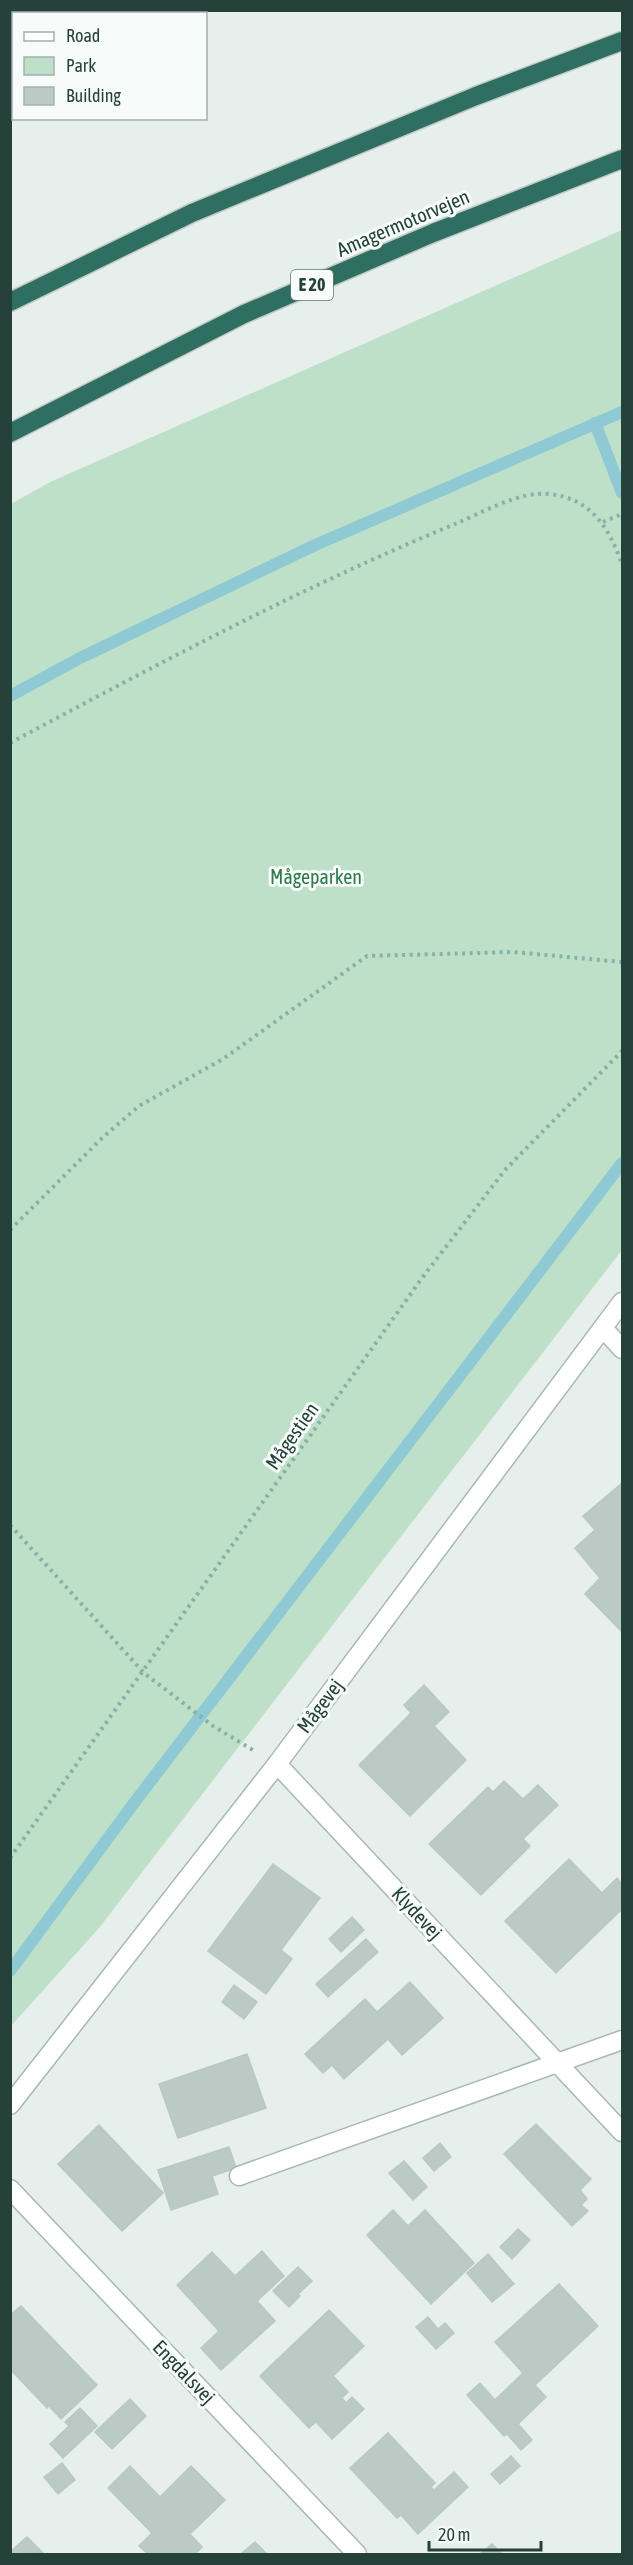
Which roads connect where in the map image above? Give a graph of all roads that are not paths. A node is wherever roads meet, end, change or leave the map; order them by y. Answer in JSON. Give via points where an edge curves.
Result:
{"nodes":[{"id":1,"x":622,"y":41,"type":"edge"},
{"id":2,"x":622,"y":159,"type":"edge"},
{"id":3,"x":10,"y":302,"type":"edge"},
{"id":4,"x":10,"y":433,"type":"edge"},
{"id":5,"x":622,"y":1302,"type":"edge"},
{"id":6,"x":603,"y":1328,"type":"junction"},
{"id":7,"x":622,"y":1349,"type":"edge"},
{"id":8,"x":277,"y":1764,"type":"junction"},
{"id":9,"x":622,"y":2040,"type":"edge"},
{"id":10,"x":558,"y":2062,"type":"junction"},
{"id":11,"x":10,"y":2105,"type":"edge"},
{"id":12,"x":622,"y":2132,"type":"edge"},
{"id":13,"x":239,"y":2176,"type":"dead end"},
{"id":14,"x":10,"y":2189,"type":"edge"},
{"id":15,"x":357,"y":2554,"type":"edge"}],
"edges":[{"from":1,"to":3,"type":"highway","via":[[476,96],[192,213]]},
{"from":2,"to":4,"type":"highway","name":"Amagermotorvejen","number":"E 20","via":[[244,314]]},
{"from":5,"to":6,"type":"street","name":"Mågevej"},
{"from":6,"to":7,"type":"street"},
{"from":6,"to":8,"type":"street","name":"Mågevej"},
{"from":8,"to":10,"type":"street","name":"Klydevej"},
{"from":8,"to":11,"type":"street","name":"Mågevej"},
{"from":9,"to":10,"type":"street"},
{"from":10,"to":12,"type":"street","name":"Klydevej"},
{"from":10,"to":13,"type":"street"},
{"from":14,"to":15,"type":"street","name":"Engdalsvej"}]}
